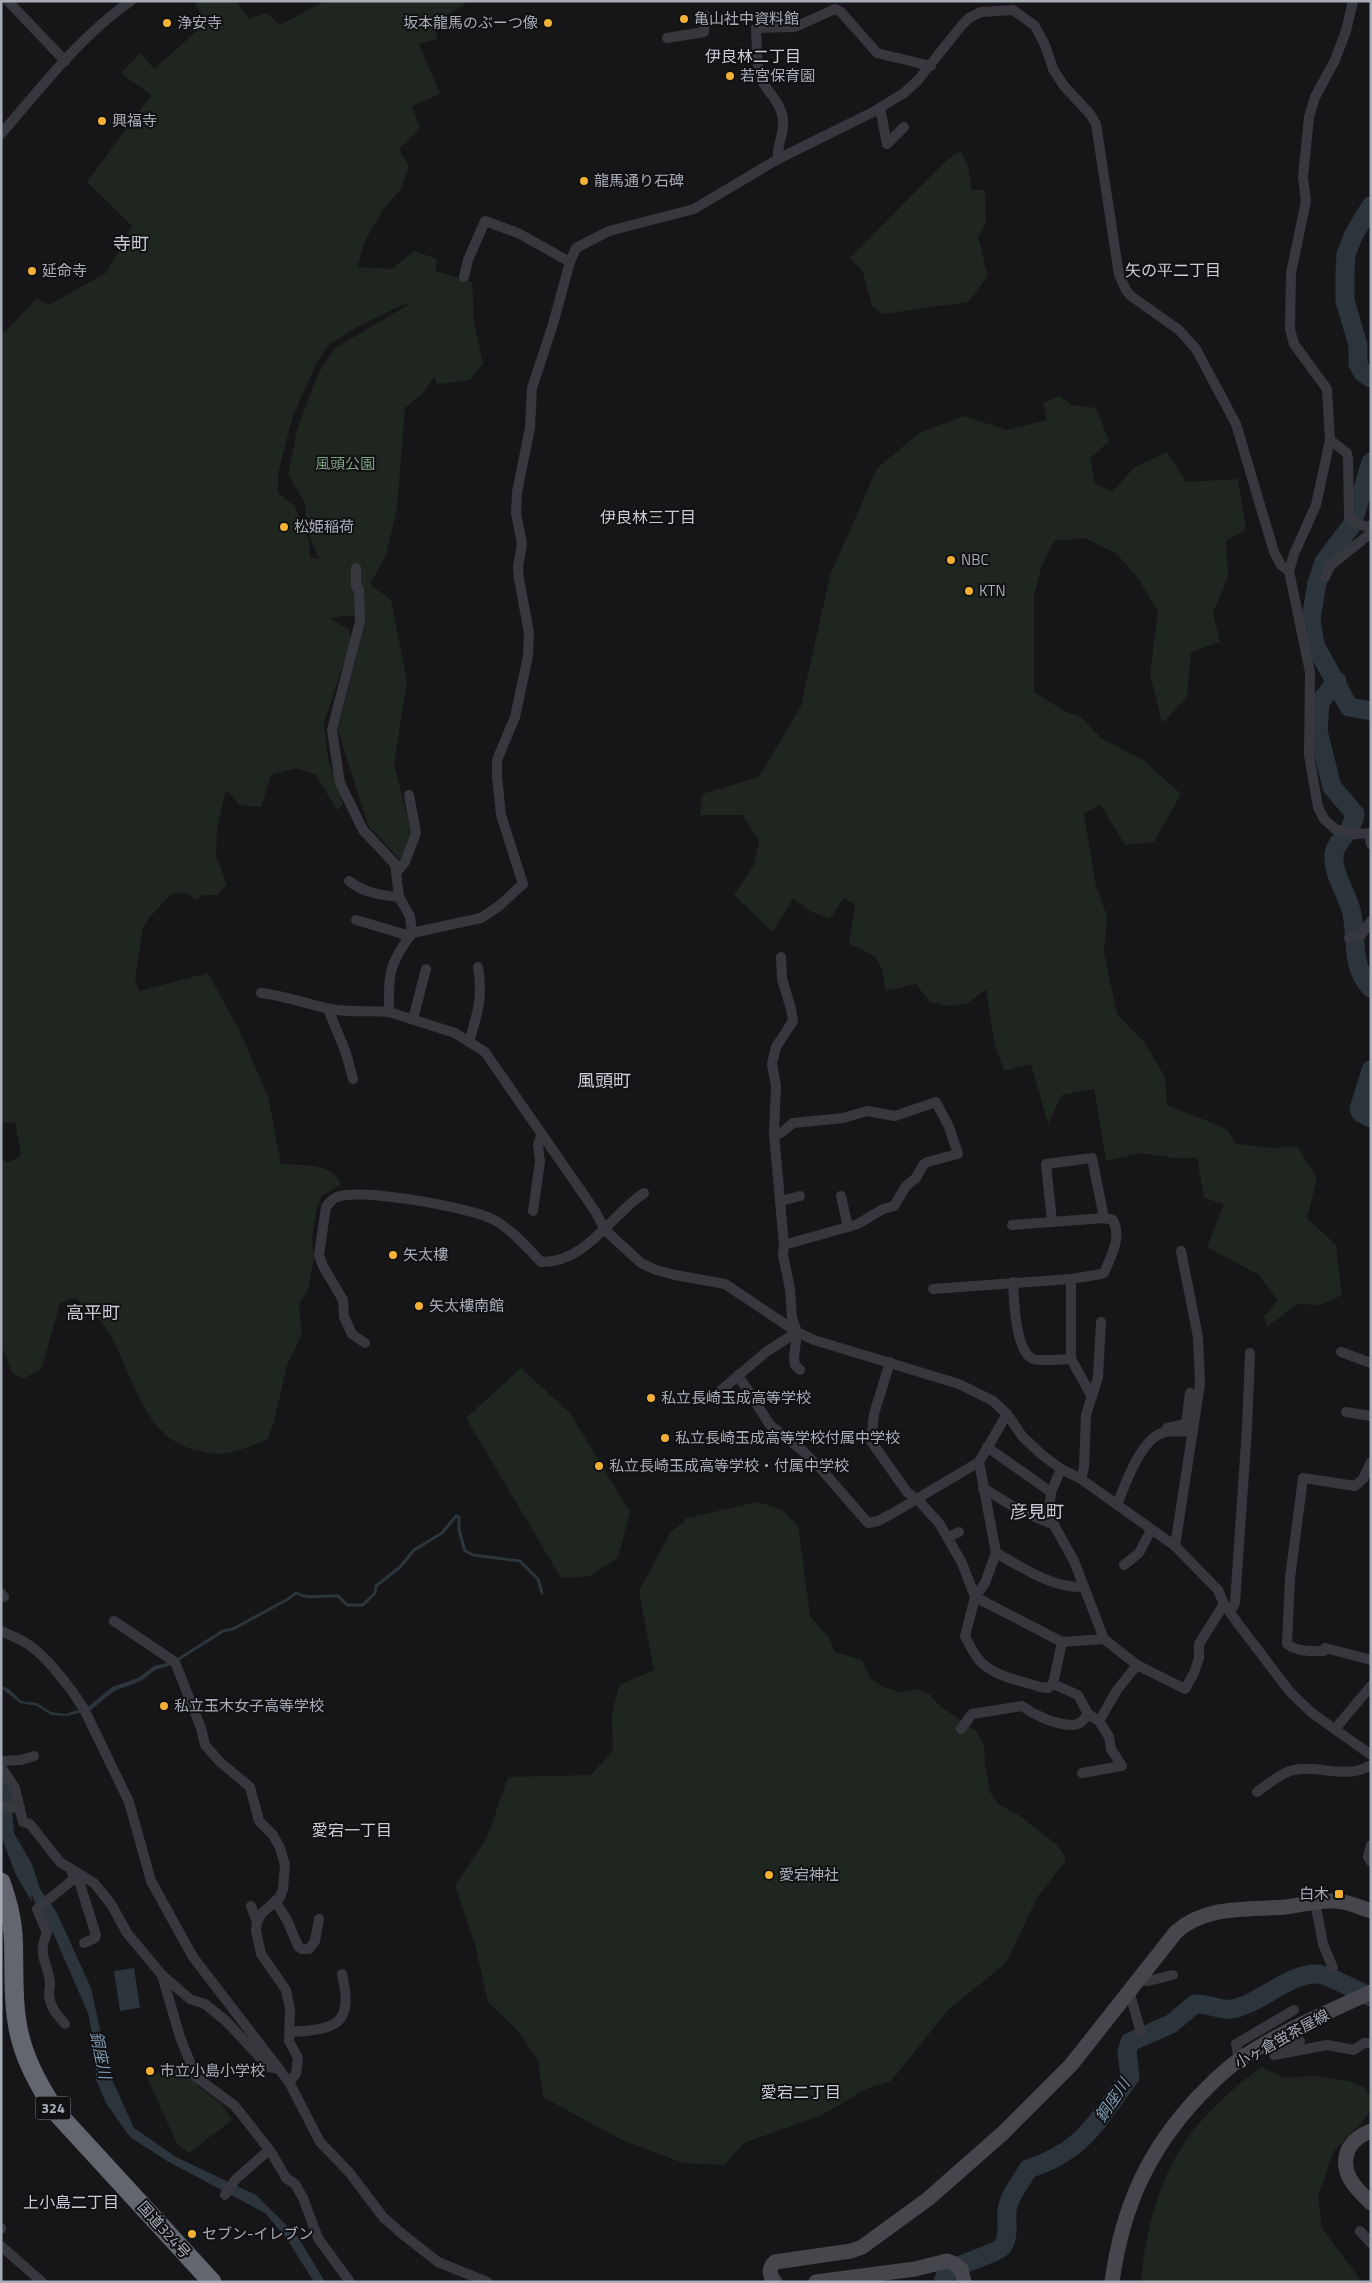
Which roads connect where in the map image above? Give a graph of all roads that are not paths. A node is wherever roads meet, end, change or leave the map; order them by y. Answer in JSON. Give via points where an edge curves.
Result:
{"nodes":[{"id":1,"x":8,"y":1,"type":"edge"},
{"id":2,"x":132,"y":1,"type":"edge"},
{"id":3,"x":1353,"y":1,"type":"edge"},
{"id":4,"x":706,"y":16,"type":"dead end"},
{"id":5,"x":667,"y":38,"type":"dead end"},
{"id":6,"x":65,"y":61,"type":"junction"},
{"id":7,"x":931,"y":66,"type":"junction"},
{"id":8,"x":880,"y":108,"type":"junction"},
{"id":9,"x":904,"y":127,"type":"dead end"},
{"id":10,"x":1,"y":134,"type":"edge"},
{"id":11,"x":778,"y":159,"type":"junction"},
{"id":12,"x":570,"y":262,"type":"junction"},
{"id":13,"x":464,"y":277,"type":"dead end"},
{"id":14,"x":1330,"y":440,"type":"junction"},
{"id":15,"x":1371,"y":525,"type":"edge"},
{"id":16,"x":1371,"y":533,"type":"edge"},
{"id":17,"x":356,"y":568,"type":"dead end"},
{"id":18,"x":1289,"y":571,"type":"junction"},
{"id":19,"x":1325,"y":577,"type":"dead end"},
{"id":20,"x":409,"y":795,"type":"dead end"},
{"id":21,"x":1370,"y":837,"type":"edge"},
{"id":22,"x":397,"y":872,"type":"junction"},
{"id":23,"x":349,"y":881,"type":"dead end"},
{"id":24,"x":399,"y":897,"type":"junction"},
{"id":25,"x":356,"y":920,"type":"dead end"},
{"id":26,"x":1371,"y":920,"type":"edge"},
{"id":27,"x":411,"y":934,"type":"junction"},
{"id":28,"x":1350,"y":938,"type":"dead end"},
{"id":29,"x":781,"y":957,"type":"dead end"},
{"id":30,"x":478,"y":967,"type":"dead end"},
{"id":31,"x":426,"y":969,"type":"dead end"},
{"id":32,"x":262,"y":993,"type":"dead end"},
{"id":33,"x":328,"y":1008,"type":"junction"},
{"id":34,"x":390,"y":1012,"type":"junction"},
{"id":35,"x":413,"y":1019,"type":"junction"},
{"id":36,"x":469,"y":1042,"type":"junction"},
{"id":37,"x":353,"y":1079,"type":"dead end"},
{"id":38,"x":542,"y":1134,"type":"junction"},
{"id":39,"x":774,"y":1134,"type":"junction"},
{"id":40,"x":644,"y":1194,"type":"dead end"},
{"id":41,"x":800,"y":1196,"type":"dead end"},
{"id":42,"x":841,"y":1196,"type":"dead end"},
{"id":43,"x":781,"y":1201,"type":"junction"},
{"id":44,"x":533,"y":1211,"type":"dead end"},
{"id":45,"x":1104,"y":1218,"type":"junction"},
{"id":46,"x":1052,"y":1222,"type":"junction"},
{"id":47,"x":1012,"y":1225,"type":"dead end"},
{"id":48,"x":848,"y":1227,"type":"junction"},
{"id":49,"x":605,"y":1230,"type":"junction"},
{"id":50,"x":784,"y":1245,"type":"junction"},
{"id":51,"x":1182,"y":1251,"type":"dead end"},
{"id":52,"x":1071,"y":1278,"type":"junction"},
{"id":53,"x":1013,"y":1282,"type":"junction"},
{"id":54,"x":933,"y":1289,"type":"dead end"},
{"id":55,"x":1101,"y":1322,"type":"dead end"},
{"id":56,"x":797,"y":1332,"type":"junction"},
{"id":57,"x":365,"y":1343,"type":"dead end"},
{"id":58,"x":1341,"y":1352,"type":"dead end"},
{"id":59,"x":1250,"y":1353,"type":"dead end"},
{"id":60,"x":1071,"y":1359,"type":"junction"},
{"id":61,"x":890,"y":1362,"type":"junction"},
{"id":62,"x":1371,"y":1363,"type":"edge"},
{"id":63,"x":800,"y":1370,"type":"dead end"},
{"id":64,"x":738,"y":1375,"type":"junction"},
{"id":65,"x":720,"y":1390,"type":"dead end"},
{"id":66,"x":1190,"y":1393,"type":"dead end"},
{"id":67,"x":1091,"y":1395,"type":"junction"},
{"id":68,"x":1346,"y":1412,"type":"dead end"},
{"id":69,"x":1007,"y":1414,"type":"junction"},
{"id":70,"x":1371,"y":1416,"type":"edge"},
{"id":71,"x":1163,"y":1432,"type":"junction"},
{"id":72,"x":1193,"y":1432,"type":"junction"},
{"id":73,"x":987,"y":1447,"type":"junction"},
{"id":74,"x":979,"y":1462,"type":"junction"},
{"id":75,"x":1371,"y":1462,"type":"edge"},
{"id":76,"x":1061,"y":1469,"type":"junction"},
{"id":77,"x":1081,"y":1480,"type":"junction"},
{"id":78,"x":984,"y":1488,"type":"junction"},
{"id":79,"x":1051,"y":1492,"type":"junction"},
{"id":80,"x":915,"y":1498,"type":"junction"},
{"id":81,"x":1117,"y":1505,"type":"junction"},
{"id":82,"x":1054,"y":1525,"type":"junction"},
{"id":83,"x":1151,"y":1530,"type":"junction"},
{"id":84,"x":959,"y":1532,"type":"dead end"},
{"id":85,"x":948,"y":1537,"type":"junction"},
{"id":86,"x":1175,"y":1546,"type":"junction"},
{"id":87,"x":996,"y":1553,"type":"junction"},
{"id":88,"x":1124,"y":1565,"type":"dead end"},
{"id":89,"x":1082,"y":1587,"type":"junction"},
{"id":90,"x":975,"y":1597,"type":"junction"},
{"id":91,"x":1227,"y":1608,"type":"junction"},
{"id":92,"x":114,"y":1621,"type":"dead end"},
{"id":93,"x":1,"y":1631,"type":"edge"},
{"id":94,"x":1104,"y":1639,"type":"junction"},
{"id":95,"x":1062,"y":1642,"type":"junction"},
{"id":96,"x":1371,"y":1660,"type":"edge"},
{"id":97,"x":1137,"y":1665,"type":"junction"},
{"id":98,"x":1053,"y":1684,"type":"junction"},
{"id":99,"x":1371,"y":1686,"type":"edge"},
{"id":100,"x":1088,"y":1714,"type":"junction"},
{"id":101,"x":1099,"y":1721,"type":"junction"},
{"id":102,"x":961,"y":1729,"type":"dead end"},
{"id":103,"x":1335,"y":1729,"type":"junction"},
{"id":104,"x":1371,"y":1755,"type":"edge"},
{"id":105,"x":34,"y":1756,"type":"dead end"},
{"id":106,"x":1,"y":1761,"type":"edge"},
{"id":107,"x":1371,"y":1766,"type":"edge"},
{"id":108,"x":1,"y":1767,"type":"edge"},
{"id":109,"x":1082,"y":1773,"type":"dead end"},
{"id":110,"x":1257,"y":1792,"type":"dead end"},
{"id":111,"x":2,"y":1807,"type":"edge"},
{"id":112,"x":20,"y":1808,"type":"junction"},
{"id":113,"x":1371,"y":1845,"type":"edge"},
{"id":114,"x":1371,"y":1862,"type":"edge"},
{"id":115,"x":72,"y":1873,"type":"junction"},
{"id":116,"x":1,"y":1882,"type":"edge"},
{"id":117,"x":275,"y":1901,"type":"junction"},
{"id":118,"x":1316,"y":1902,"type":"junction"},
{"id":119,"x":251,"y":1906,"type":"dead end"},
{"id":120,"x":1371,"y":1911,"type":"edge"},
{"id":121,"x":319,"y":1919,"type":"dead end"},
{"id":122,"x":257,"y":1922,"type":"junction"},
{"id":123,"x":84,"y":1943,"type":"dead end"},
{"id":124,"x":1332,"y":1968,"type":"dead end"},
{"id":125,"x":342,"y":1974,"type":"dead end"},
{"id":126,"x":162,"y":1975,"type":"junction"},
{"id":127,"x":1173,"y":1975,"type":"dead end"},
{"id":128,"x":1133,"y":1985,"type":"junction"},
{"id":129,"x":1371,"y":1992,"type":"edge"},
{"id":130,"x":1294,"y":2010,"type":"dead end"},
{"id":131,"x":65,"y":2024,"type":"dead end"},
{"id":132,"x":290,"y":2032,"type":"junction"},
{"id":133,"x":1141,"y":2033,"type":"dead end"},
{"id":134,"x":1300,"y":2042,"type":"dead end"},
{"id":135,"x":1371,"y":2044,"type":"edge"},
{"id":136,"x":1239,"y":2060,"type":"junction"},
{"id":137,"x":279,"y":2069,"type":"junction"},
{"id":138,"x":289,"y":2082,"type":"junction"},
{"id":139,"x":1371,"y":2131,"type":"edge"},
{"id":140,"x":269,"y":2150,"type":"junction"},
{"id":141,"x":228,"y":2190,"type":"dead end"},
{"id":142,"x":1371,"y":2203,"type":"edge"},
{"id":143,"x":1360,"y":2231,"type":"dead end"},
{"id":144,"x":1371,"y":2243,"type":"edge"},
{"id":145,"x":1,"y":2246,"type":"edge"},
{"id":146,"x":959,"y":2271,"type":"edge"},
{"id":147,"x":42,"y":2282,"type":"edge"},
{"id":148,"x":212,"y":2282,"type":"edge"},
{"id":149,"x":350,"y":2282,"type":"edge"},
{"id":150,"x":487,"y":2282,"type":"edge"},
{"id":151,"x":775,"y":2282,"type":"edge"},
{"id":152,"x":816,"y":2282,"type":"edge"},
{"id":153,"x":1112,"y":2282,"type":"edge"}],
"edges":[{"from":1,"to":6,"type":"street"},
{"from":2,"to":6,"type":"street","via":[[113,14]]},
{"from":3,"to":14,"type":"street","via":[[1335,60],[1315,97],[1309,117],[1303,177],[1306,201],[1291,273],[1290,329],[1294,344],[1327,389]]},
{"from":4,"to":5,"type":"street","via":[[704,32]]},
{"from":6,"to":10,"type":"street"},
{"from":7,"to":8,"type":"street","via":[[904,93]]},
{"from":7,"to":11,"type":"street","via":[[877,53],[835,9],[795,27],[756,28],[760,77],[784,120]]},
{"from":7,"to":18,"type":"street","via":[[976,13],[1013,10],[1035,26],[1053,69],[1096,124],[1116,265],[1126,290],[1179,330],[1196,349],[1236,424],[1274,552],[1280,565]]},
{"from":8,"to":9,"type":"street","via":[[887,144]]},
{"from":8,"to":11,"type":"street"},
{"from":11,"to":12,"type":"street","via":[[694,209],[609,231],[581,244]]},
{"from":12,"to":13,"type":"street","via":[[518,233],[485,221]]},
{"from":12,"to":27,"type":"street","via":[[532,388],[528,435],[517,492],[516,513],[522,544],[518,567],[529,633],[528,656],[515,717],[497,760],[497,776],[501,815],[523,884],[481,918]]},
{"from":14,"to":15,"type":"street","via":[[1347,453],[1349,517],[1358,524]]},
{"from":14,"to":18,"type":"street","via":[[1316,505]]},
{"from":16,"to":19,"type":"street","via":[[1330,566]]},
{"from":17,"to":22,"type":"street","via":[[360,621],[332,730],[340,783],[363,830],[395,864]]},
{"from":18,"to":21,"type":"street","via":[[1310,672],[1308,755],[1318,807],[1324,820],[1334,829]]},
{"from":20,"to":22,"type":"street","via":[[416,833],[405,862]]},
{"from":22,"to":24,"type":"street"},
{"from":23,"to":24,"type":"street","via":[[372,893]]},
{"from":24,"to":27,"type":"street","via":[[410,916]]},
{"from":25,"to":27,"type":"street"},
{"from":26,"to":28,"type":"street","via":[[1361,935]]},
{"from":27,"to":34,"type":"street","via":[[392,965],[388,983]]},
{"from":29,"to":39,"type":"street","via":[[782,979],[793,1021],[776,1047],[772,1064],[776,1086]]},
{"from":30,"to":36,"type":"street","via":[[481,1001]]},
{"from":31,"to":35,"type":"street"},
{"from":32,"to":33,"type":"street"},
{"from":33,"to":34,"type":"street"},
{"from":33,"to":37,"type":"street"},
{"from":34,"to":35,"type":"street"},
{"from":35,"to":36,"type":"street","via":[[455,1033]]},
{"from":36,"to":38,"type":"street","via":[[485,1052]]},
{"from":38,"to":44,"type":"street","via":[[538,1144],[540,1162]]},
{"from":38,"to":49,"type":"street"},
{"from":39,"to":43,"type":"street"},
{"from":39,"to":48,"type":"street","via":[[781,1133],[792,1122],[843,1118],[867,1111],[895,1116],[936,1102],[949,1126],[958,1154],[927,1162],[894,1206]]},
{"from":40,"to":49,"type":"street"},
{"from":41,"to":43,"type":"street"},
{"from":42,"to":48,"type":"street"},
{"from":43,"to":50,"type":"street"},
{"from":45,"to":46,"type":"street"},
{"from":45,"to":46,"type":"street","via":[[1092,1158],[1046,1164]]},
{"from":45,"to":52,"type":"street","via":[[1113,1220],[1118,1229],[1116,1244],[1104,1273]]},
{"from":46,"to":47,"type":"street"},
{"from":48,"to":50,"type":"street"},
{"from":49,"to":56,"type":"street","via":[[641,1263],[666,1273],[725,1284]]},
{"from":49,"to":57,"type":"street","via":[[587,1246],[559,1259],[541,1262],[494,1219],[482,1215],[412,1200],[356,1195],[337,1197],[326,1207],[319,1255],[343,1300],[344,1317],[352,1334]]},
{"from":50,"to":56,"type":"street","via":[[792,1318]]},
{"from":51,"to":72,"type":"street","via":[[1198,1337],[1200,1384]]},
{"from":52,"to":53,"type":"street"},
{"from":52,"to":60,"type":"street"},
{"from":53,"to":54,"type":"street"},
{"from":53,"to":60,"type":"street","via":[[1016,1327],[1027,1353],[1034,1359]]},
{"from":55,"to":67,"type":"street","via":[[1098,1376]]},
{"from":56,"to":61,"type":"street"},
{"from":56,"to":63,"type":"street","via":[[794,1358]]},
{"from":56,"to":64,"type":"street"},
{"from":58,"to":62,"type":"street"},
{"from":59,"to":91,"type":"street","via":[[1235,1603]]},
{"from":60,"to":67,"type":"street"},
{"from":61,"to":69,"type":"street","via":[[971,1389]]},
{"from":61,"to":80,"type":"street","via":[[874,1414],[872,1441],[894,1476]]},
{"from":64,"to":65,"type":"street"},
{"from":64,"to":80,"type":"street","via":[[770,1425],[816,1464],[868,1523],[878,1521]]},
{"from":66,"to":71,"type":"street","via":[[1186,1424],[1169,1426]]},
{"from":67,"to":77,"type":"street","via":[[1086,1414]]},
{"from":68,"to":70,"type":"street"},
{"from":69,"to":73,"type":"street"},
{"from":69,"to":76,"type":"street","via":[[1022,1436]]},
{"from":71,"to":72,"type":"street"},
{"from":71,"to":81,"type":"street","via":[[1136,1460]]},
{"from":72,"to":86,"type":"street"},
{"from":73,"to":74,"type":"street"},
{"from":73,"to":79,"type":"street"},
{"from":74,"to":78,"type":"street"},
{"from":74,"to":80,"type":"street"},
{"from":75,"to":96,"type":"street","via":[[1363,1479],[1355,1486],[1303,1478],[1290,1578],[1287,1644],[1303,1651],[1324,1651],[1325,1648]]},
{"from":76,"to":77,"type":"street"},
{"from":76,"to":79,"type":"street"},
{"from":77,"to":81,"type":"street"},
{"from":78,"to":82,"type":"street","via":[[1019,1510]]},
{"from":78,"to":87,"type":"street"},
{"from":79,"to":82,"type":"street","via":[[1049,1513]]},
{"from":80,"to":85,"type":"street"},
{"from":81,"to":83,"type":"street"},
{"from":82,"to":89,"type":"street","via":[[1074,1561]]},
{"from":83,"to":86,"type":"street"},
{"from":83,"to":88,"type":"street","via":[[1139,1553]]},
{"from":84,"to":85,"type":"street"},
{"from":85,"to":90,"type":"street","via":[[962,1562]]},
{"from":86,"to":91,"type":"street","via":[[1210,1580]]},
{"from":87,"to":89,"type":"street","via":[[1049,1581]]},
{"from":87,"to":90,"type":"street","via":[[985,1583]]},
{"from":89,"to":94,"type":"street"},
{"from":90,"to":95,"type":"street"},
{"from":90,"to":98,"type":"street","via":[[965,1636],[982,1664],[1040,1687],[1048,1688]]},
{"from":91,"to":97,"type":"street","via":[[1198,1644],[1199,1658],[1184,1688]]},
{"from":91,"to":103,"type":"street","via":[[1290,1692]]},
{"from":92,"to":117,"type":"street","via":[[175,1662],[205,1745],[250,1787],[258,1821],[273,1835],[285,1865],[283,1889]]},
{"from":93,"to":137,"type":"street","via":[[40,1654],[76,1696],[129,1802],[151,1881],[194,1957]]},
{"from":94,"to":95,"type":"street"},
{"from":94,"to":97,"type":"street"},
{"from":95,"to":98,"type":"street"},
{"from":97,"to":101,"type":"street","via":[[1117,1690]]},
{"from":98,"to":100,"type":"street","via":[[1078,1696]]},
{"from":99,"to":103,"type":"street"},
{"from":100,"to":101,"type":"street"},
{"from":100,"to":102,"type":"street","via":[[1074,1726],[1035,1716],[1022,1706],[972,1714]]},
{"from":101,"to":109,"type":"street","via":[[1122,1766]]},
{"from":103,"to":104,"type":"street"},
{"from":105,"to":106,"type":"street"},
{"from":107,"to":110,"type":"street","via":[[1346,1774],[1313,1768],[1292,1770]]},
{"from":108,"to":112,"type":"street","via":[[15,1788]]},
{"from":111,"to":112,"type":"street"},
{"from":112,"to":115,"type":"street","via":[[23,1822],[30,1824],[44,1845]]},
{"from":113,"to":114,"type":"street","via":[[1368,1857]]},
{"from":115,"to":123,"type":"street","via":[[80,1884],[96,1935]]},
{"from":115,"to":126,"type":"street","via":[[94,1883],[111,1904],[127,1933]]},
{"from":115,"to":131,"type":"street","via":[[37,1909],[47,1932],[42,1956],[51,1982],[52,2008]]},
{"from":116,"to":148,"type":"highway","name":"国道324号","number":"324","via":[[13,1933],[17,2023],[26,2058],[37,2082],[56,2112]]},
{"from":117,"to":121,"type":"street","via":[[302,1949],[309,1949],[315,1941]]},
{"from":117,"to":122,"type":"street"},
{"from":118,"to":120,"type":"street","via":[[1339,1901]]},
{"from":118,"to":124,"type":"street","via":[[1322,1944]]},
{"from":118,"to":128,"type":"street","via":[[1222,1911],[1184,1924]]},
{"from":119,"to":122,"type":"street"},
{"from":122,"to":132,"type":"street","via":[[261,1954],[286,1990]]},
{"from":125,"to":132,"type":"street","via":[[346,2009],[342,2018],[325,2028]]},
{"from":126,"to":137,"type":"street","via":[[190,1999],[205,2004],[226,2020],[269,2067]]},
{"from":126,"to":140,"type":"street","via":[[180,2037],[196,2077],[235,2106]]},
{"from":127,"to":128,"type":"street"},
{"from":128,"to":133,"type":"street"},
{"from":128,"to":151,"type":"street","via":[[1071,2065],[1003,2133],[928,2200],[862,2247],[776,2262],[770,2271]]},
{"from":129,"to":136,"type":"street","name":"小ヶ倉蛍茶屋線"},
{"from":130,"to":136,"type":"street","via":[[1236,2044]]},
{"from":132,"to":138,"type":"street","via":[[289,2041],[298,2058],[296,2074]]},
{"from":134,"to":135,"type":"street","via":[[1274,2055],[1328,2045],[1354,2050],[1364,2043]]},
{"from":136,"to":153,"type":"street","name":"小ヶ倉蛍茶屋線","via":[[1200,2095],[1163,2138],[1122,2225]]},
{"from":137,"to":138,"type":"street"},
{"from":138,"to":150,"type":"street","via":[[320,2142],[349,2172],[383,2218],[438,2262]]},
{"from":139,"to":142,"type":"street","via":[[1351,2145],[1344,2164],[1350,2180]]},
{"from":140,"to":141,"type":"street"},
{"from":140,"to":149,"type":"street","via":[[286,2178],[295,2184],[318,2238]]},
{"from":143,"to":144,"type":"street"},
{"from":145,"to":147,"type":"street"},
{"from":146,"to":152,"type":"street","via":[[947,2262]]}]}
